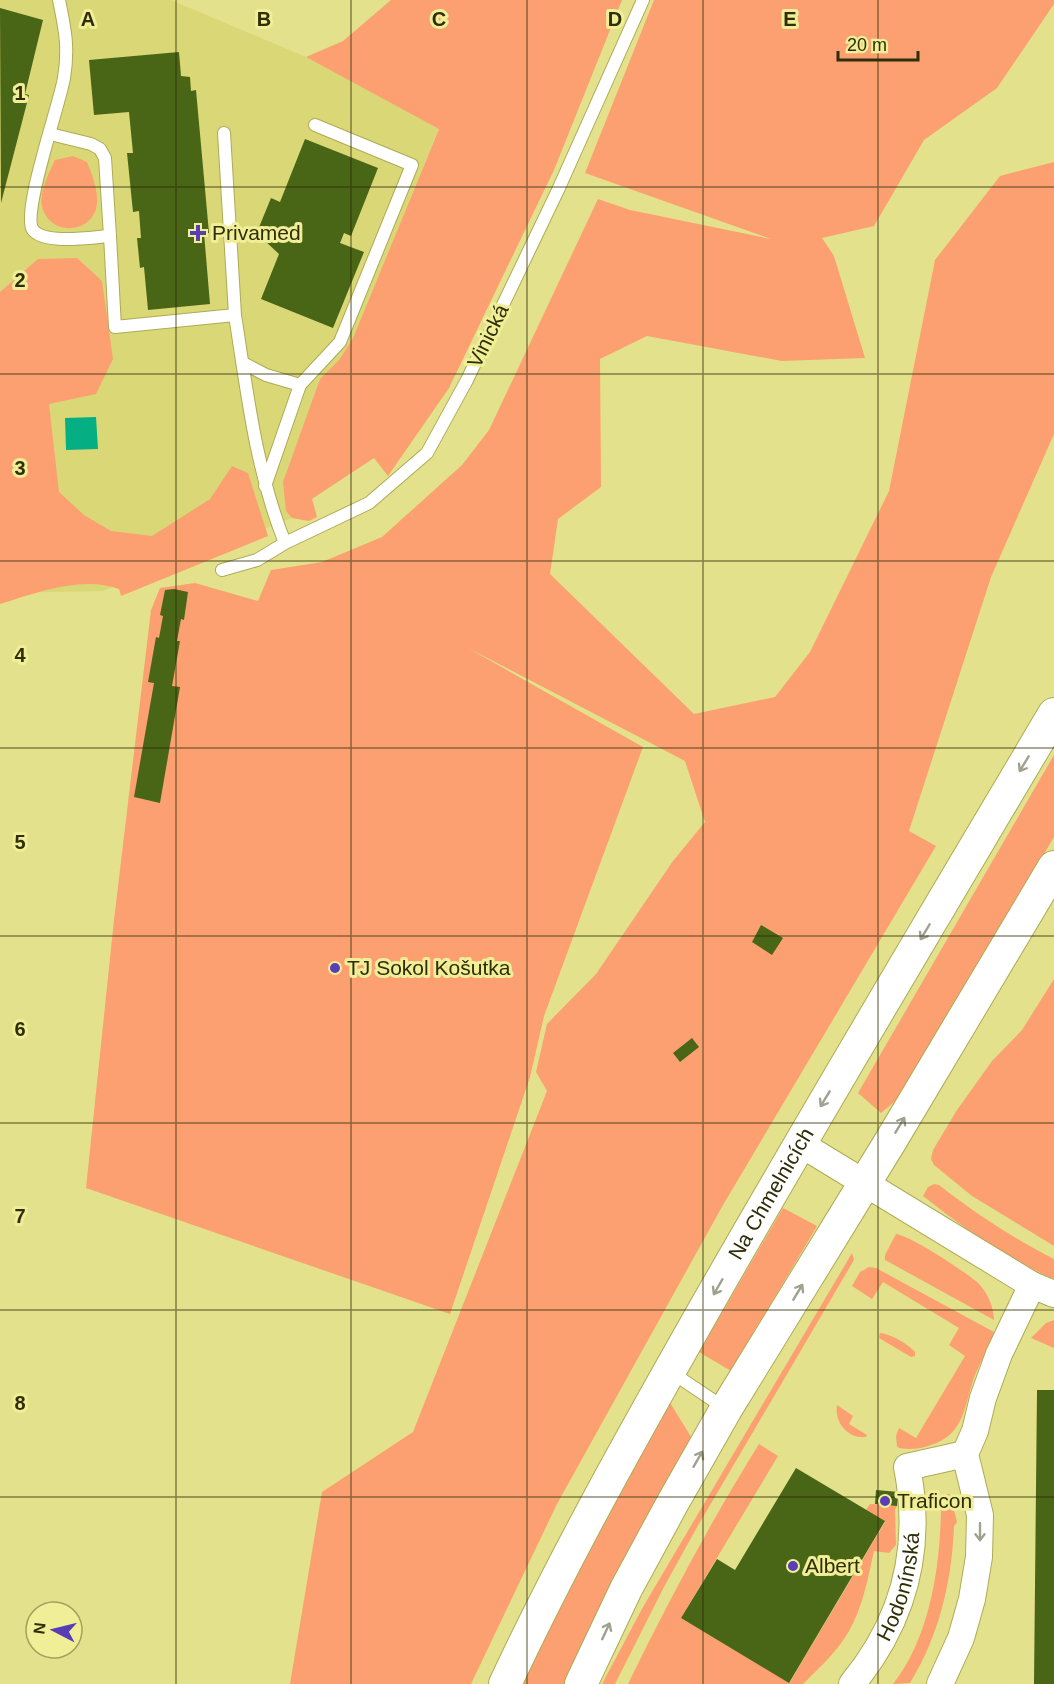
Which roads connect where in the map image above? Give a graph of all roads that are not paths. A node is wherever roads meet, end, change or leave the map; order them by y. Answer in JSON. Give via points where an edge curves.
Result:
{"nodes":[{"id":1,"x":59,"y":0,"type":"edge"},
{"id":2,"x":643,"y":0,"type":"edge"},
{"id":3,"x":315,"y":125,"type":"dead end"},
{"id":4,"x":224,"y":133,"type":"dead end"},
{"id":5,"x":50,"y":134,"type":"junction"},
{"id":6,"x":110,"y":236,"type":"junction"},
{"id":7,"x":236,"y":315,"type":"junction"},
{"id":8,"x":243,"y":363,"type":"junction"},
{"id":9,"x":300,"y":386,"type":"junction"},
{"id":10,"x":266,"y":486,"type":"junction"},
{"id":11,"x":285,"y":543,"type":"junction"},
{"id":12,"x":222,"y":570,"type":"dead end"},
{"id":13,"x":1054,"y":714,"type":"edge"},
{"id":14,"x":1054,"y":867,"type":"edge"},
{"id":15,"x":799,"y":1143,"type":"junction"},
{"id":16,"x":865,"y":1182,"type":"junction"},
{"id":17,"x":1043,"y":1289,"type":"edge"},
{"id":18,"x":670,"y":1371,"type":"junction"},
{"id":19,"x":726,"y":1409,"type":"junction"},
{"id":20,"x":965,"y":1454,"type":"junction"},
{"id":21,"x":506,"y":1684,"type":"edge"},
{"id":22,"x":581,"y":1684,"type":"edge"},
{"id":23,"x":852,"y":1684,"type":"edge"},
{"id":24,"x":940,"y":1684,"type":"edge"}],
"edges":[{"from":1,"to":5,"type":"lane","via":[[67,37],[64,77]]},
{"from":2,"to":11,"type":"lane","name":"Vinická","via":[[558,190],[467,380],[427,453],[369,502]]},
{"from":3,"to":9,"type":"lane","via":[[412,165],[340,342]]},
{"from":4,"to":7,"type":"lane"},
{"from":5,"to":6,"type":"lane","via":[[100,149],[105,158]]},
{"from":5,"to":6,"type":"lane","via":[[35,184],[30,220],[33,230],[62,239]]},
{"from":6,"to":7,"type":"lane","via":[[115,327]]},
{"from":7,"to":8,"type":"lane"},
{"from":8,"to":9,"type":"lane"},
{"from":8,"to":10,"type":"lane"},
{"from":9,"to":10,"type":"lane"},
{"from":10,"to":11,"type":"lane"},
{"from":11,"to":12,"type":"lane","name":"Vinická","via":[[257,560]]},
{"from":13,"to":15,"type":"street","name":"Na Chmelnicích","one_way":true},
{"from":16,"to":14,"type":"street","one_way":true},
{"from":15,"to":16,"type":"street"},
{"from":15,"to":18,"type":"street","name":"Na Chmelnicích","one_way":true},
{"from":16,"to":17,"type":"street"},
{"from":19,"to":16,"type":"street","one_way":true},
{"from":17,"to":20,"type":"street","via":[[999,1354]]},
{"from":18,"to":19,"type":"lane"},
{"from":18,"to":21,"type":"street","name":"Na Chmelnicích","via":[[563,1568]]},
{"from":22,"to":19,"type":"street","one_way":true,"via":[[626,1589]]},
{"from":20,"to":23,"type":"street","name":"Hodonínská","via":[[907,1467],[913,1527],[903,1589],[886,1634]]},
{"from":20,"to":24,"type":"street","one_way":true,"via":[[980,1515],[979,1557],[961,1638]]}]}
